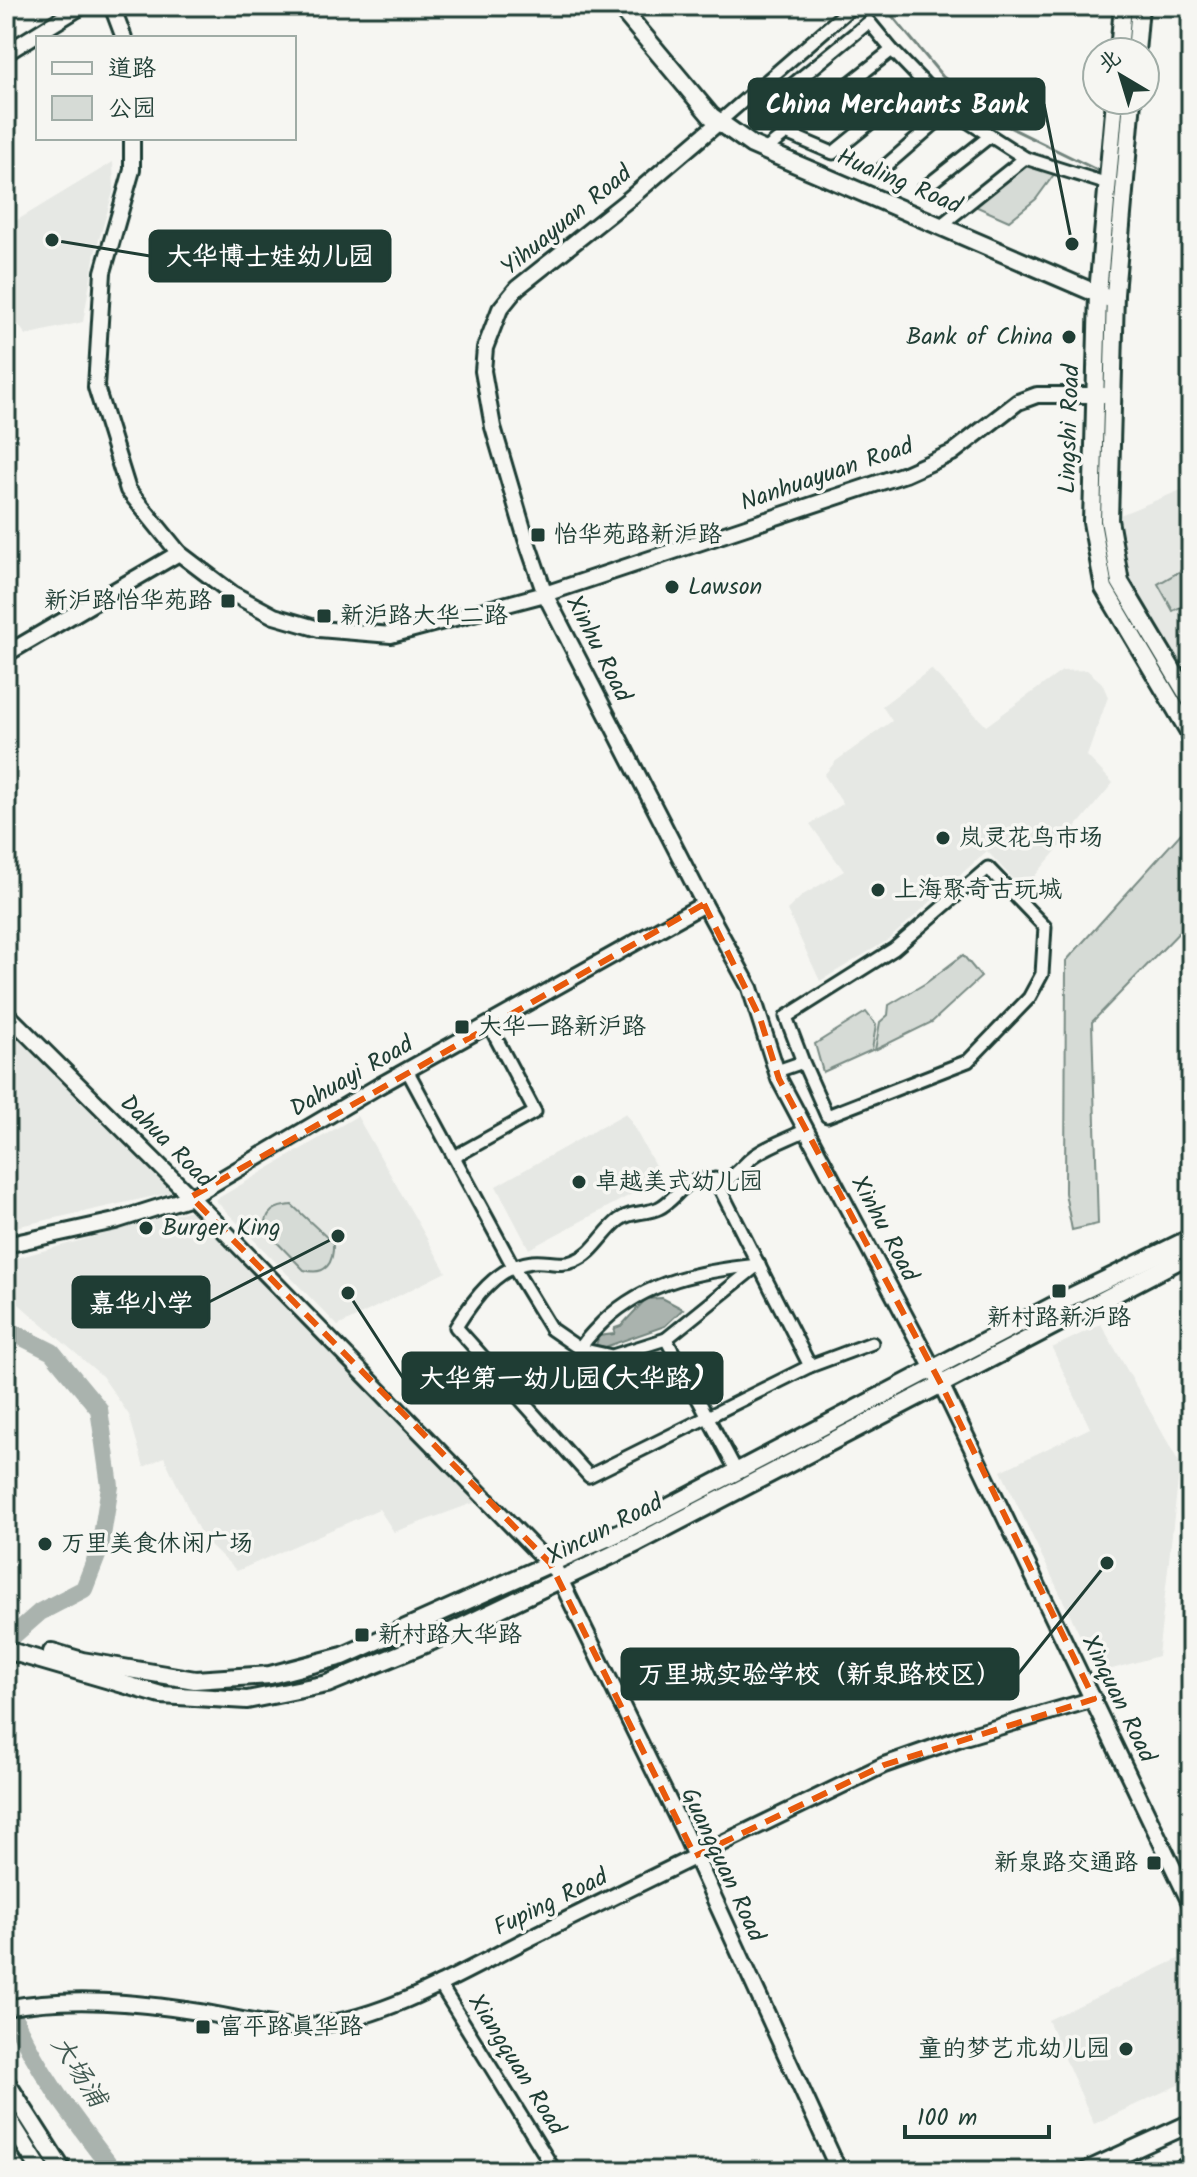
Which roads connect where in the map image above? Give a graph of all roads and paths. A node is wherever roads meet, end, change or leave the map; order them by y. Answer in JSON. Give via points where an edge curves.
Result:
{"nodes":[{"id":1,"x":82,"y":6,"type":"edge"},
{"id":2,"x":112,"y":6,"type":"edge"},
{"id":3,"x":619,"y":6,"type":"edge"},
{"id":4,"x":853,"y":6,"type":"edge"},
{"id":5,"x":1123,"y":6,"type":"edge"},
{"id":6,"x":1140,"y":6,"type":"edge"},
{"id":7,"x":123,"y":36,"type":"edge"},
{"id":8,"x":1120,"y":36,"type":"edge"},
{"id":9,"x":1137,"y":36,"type":"edge"},
{"id":10,"x":892,"y":50,"type":"junction"},
{"id":11,"x":6,"y":53,"type":"edge"},
{"id":12,"x":922,"y":81,"type":"junction"},
{"id":13,"x":950,"y":110,"type":"junction"},
{"id":14,"x":1114,"y":116,"type":"edge"},
{"id":15,"x":1131,"y":116,"type":"edge"},
{"id":16,"x":718,"y":123,"type":"junction"},
{"id":17,"x":786,"y":133,"type":"junction"},
{"id":18,"x":990,"y":136,"type":"junction"},
{"id":19,"x":132,"y":140,"type":"edge"},
{"id":20,"x":765,"y":150,"type":"junction"},
{"id":21,"x":1025,"y":158,"type":"junction"},
{"id":22,"x":880,"y":171,"type":"dead end"},
{"id":23,"x":1108,"y":184,"type":"junction"},
{"id":24,"x":923,"y":189,"type":"dead end"},
{"id":25,"x":940,"y":226,"type":"junction"},
{"id":26,"x":1098,"y":293,"type":"junction"},
{"id":27,"x":1115,"y":303,"type":"junction"},
{"id":28,"x":1104,"y":395,"type":"junction"},
{"id":29,"x":179,"y":553,"type":"junction"},
{"id":30,"x":545,"y":594,"type":"junction"},
{"id":31,"x":6,"y":654,"type":"edge"},
{"id":32,"x":1191,"y":701,"type":"edge"},
{"id":33,"x":1191,"y":735,"type":"edge"},
{"id":34,"x":704,"y":904,"type":"junction"},
{"id":35,"x":6,"y":1013,"type":"edge"},
{"id":36,"x":489,"y":1025,"type":"junction"},
{"id":37,"x":803,"y":1062,"type":"junction"},
{"id":38,"x":407,"y":1070,"type":"junction"},
{"id":39,"x":777,"y":1071,"type":"junction"},
{"id":40,"x":806,"y":1130,"type":"junction"},
{"id":41,"x":454,"y":1157,"type":"junction"},
{"id":42,"x":715,"y":1179,"type":"junction"},
{"id":43,"x":191,"y":1197,"type":"junction"},
{"id":44,"x":1191,"y":1238,"type":"edge"},
{"id":45,"x":6,"y":1245,"type":"edge"},
{"id":46,"x":1191,"y":1254,"type":"edge"},
{"id":47,"x":759,"y":1264,"type":"junction"},
{"id":48,"x":514,"y":1268,"type":"junction"},
{"id":49,"x":666,"y":1339,"type":"junction"},
{"id":50,"x":872,"y":1343,"type":"dead end"},
{"id":51,"x":580,"y":1349,"type":"junction"},
{"id":52,"x":810,"y":1366,"type":"junction"},
{"id":53,"x":937,"y":1377,"type":"junction"},
{"id":54,"x":708,"y":1417,"type":"junction"},
{"id":55,"x":737,"y":1472,"type":"junction"},
{"id":56,"x":550,"y":1563,"type":"junction"},
{"id":57,"x":561,"y":1579,"type":"junction"},
{"id":58,"x":6,"y":1639,"type":"edge"},
{"id":59,"x":6,"y":1650,"type":"edge"},
{"id":60,"x":41,"y":1655,"type":"junction"},
{"id":61,"x":1094,"y":1699,"type":"junction"},
{"id":62,"x":695,"y":1856,"type":"junction"},
{"id":63,"x":1191,"y":1905,"type":"edge"},
{"id":64,"x":439,"y":1983,"type":"junction"},
{"id":65,"x":6,"y":2008,"type":"edge"},
{"id":66,"x":6,"y":2082,"type":"edge"},
{"id":67,"x":6,"y":2115,"type":"edge"},
{"id":68,"x":1191,"y":2123,"type":"edge"},
{"id":69,"x":6,"y":2152,"type":"edge"},
{"id":70,"x":18,"y":2171,"type":"edge"},
{"id":71,"x":41,"y":2171,"type":"edge"},
{"id":72,"x":63,"y":2171,"type":"edge"},
{"id":73,"x":555,"y":2171,"type":"edge"},
{"id":74,"x":839,"y":2171,"type":"edge"},
{"id":75,"x":1086,"y":2171,"type":"edge"}],
"edges":[{"from":1,"to":11,"type":"street"},
{"from":2,"to":7,"type":"street"},
{"from":3,"to":16,"type":"main road","name":"Hualing Road"},
{"from":4,"to":16,"type":"street","name":"Yihuayuan Road"},
{"from":5,"to":8,"type":"main road"},
{"from":6,"to":9,"type":"main road"},
{"from":10,"to":12,"type":"street"},
{"from":10,"to":17,"type":"street"},
{"from":10,"to":17,"type":"street","via":[[869,22],[757,114]]},
{"from":12,"to":13,"type":"street"},
{"from":12,"to":17,"type":"street","via":[[833,153]]},
{"from":13,"to":18,"type":"street"},
{"from":13,"to":22,"type":"street"},
{"from":14,"to":23,"type":"main road","name":"Lingshi Road"},
{"from":15,"to":27,"type":"main road","name":"Lingshi Road"},
{"from":16,"to":20,"type":"main road","name":"Hualing Road"},
{"from":16,"to":30,"type":"street","name":"Yihuayuan Road","via":[[517,288],[500,309],[485,348],[483,371],[493,427]]},
{"from":17,"to":20,"type":"street"},
{"from":18,"to":21,"type":"street"},
{"from":18,"to":24,"type":"street"},
{"from":19,"to":29,"type":"street","name":"Xinhu Road","via":[[132,170],[103,272],[96,387],[128,490]]},
{"from":20,"to":25,"type":"main road","name":"Hualing Road"},
{"from":21,"to":23,"type":"street"},
{"from":21,"to":25,"type":"street"},
{"from":23,"to":26,"type":"main road","name":"Lingshi Road"},
{"from":25,"to":26,"type":"main road","name":"Hualing Road"},
{"from":26,"to":27,"type":"main road","name":"Hualing Road"},
{"from":26,"to":28,"type":"main road","name":"Lingshi Road"},
{"from":27,"to":28,"type":"main road","name":"Lingshi Road"},
{"from":28,"to":30,"type":"street","name":"Nanhuayuan Road","via":[[1037,395],[1018,402],[952,453],[905,474]]},
{"from":28,"to":32,"type":"main road","name":"Lingshi Road","via":[[1109,520],[1120,582]]},
{"from":28,"to":33,"type":"main road","name":"Lingshi Road","via":[[1092,522],[1104,588]]},
{"from":29,"to":30,"type":"street","name":"Xinhu Road","via":[[233,594],[274,616],[319,629],[391,635]]},
{"from":29,"to":31,"type":"street"},
{"from":30,"to":34,"type":"street","name":"Xinhu Road"},
{"from":34,"to":36,"type":"street","name":"Dahuayi Road"},
{"from":34,"to":39,"type":"street","name":"Xinhu Road","via":[[750,988]]},
{"from":35,"to":43,"type":"street","name":"Dahua Road"},
{"from":36,"to":38,"type":"street","name":"Dahuayi Road"},
{"from":36,"to":41,"type":"street","via":[[535,1112]]},
{"from":37,"to":37,"type":"street","via":[[827,1116],[968,1061],[1029,998],[1042,974],[1045,927],[988,868],[894,949],[786,1017]]},
{"from":37,"to":39,"type":"street"},
{"from":38,"to":41,"type":"street"},
{"from":38,"to":43,"type":"street","name":"Dahuayi Road"},
{"from":39,"to":40,"type":"street","name":"Xinhu Road"},
{"from":40,"to":42,"type":"street","via":[[756,1154],[729,1178]]},
{"from":40,"to":53,"type":"street","name":"Xinhu Road"},
{"from":41,"to":48,"type":"street"},
{"from":42,"to":47,"type":"street"},
{"from":42,"to":48,"type":"street","via":[[691,1182],[656,1210],[619,1220],[575,1261],[536,1261]]},
{"from":43,"to":45,"type":"street","name":"Dahuayi Road","via":[[115,1221]]},
{"from":43,"to":56,"type":"street","name":"Dahua Road"},
{"from":44,"to":53,"type":"main road","name":"Xincun Road","via":[[1064,1300]]},
{"from":46,"to":53,"type":"main road","name":"Xincun Road"},
{"from":47,"to":49,"type":"street"},
{"from":47,"to":51,"type":"street","via":[[706,1270],[638,1295],[610,1315]]},
{"from":47,"to":52,"type":"street"},
{"from":48,"to":51,"type":"street","via":[[551,1329]]},
{"from":48,"to":54,"type":"street","via":[[472,1302],[456,1327],[589,1476]]},
{"from":49,"to":51,"type":"street","via":[[612,1356]]},
{"from":49,"to":54,"type":"street"},
{"from":50,"to":52,"type":"street"},
{"from":52,"to":54,"type":"street"},
{"from":53,"to":55,"type":"main road","name":"Xincun Road"},
{"from":53,"to":57,"type":"main road","name":"Xincun Road","via":[[637,1543]]},
{"from":53,"to":61,"type":"street","name":"Xinquan Road"},
{"from":54,"to":55,"type":"street"},
{"from":55,"to":56,"type":"main road","name":"Xincun Road"},
{"from":56,"to":57,"type":"street","name":"Dahua Road"},
{"from":56,"to":60,"type":"main road","name":"Xincun Road","via":[[343,1656],[270,1675],[195,1680]]},
{"from":57,"to":60,"type":"main road","name":"Xincun Road","via":[[327,1684],[247,1700],[161,1695]]},
{"from":57,"to":62,"type":"street","name":"Guangquan Road"},
{"from":58,"to":60,"type":"main road","name":"Xincun Road"},
{"from":59,"to":60,"type":"main road","name":"Xincun Road"},
{"from":61,"to":62,"type":"street","name":"Fuping Road","via":[[884,1765]]},
{"from":61,"to":63,"type":"street","name":"Xinquan Road"},
{"from":62,"to":64,"type":"street","name":"Fuping Road"},
{"from":62,"to":74,"type":"street","name":"Guangquan Road"},
{"from":64,"to":65,"type":"street","name":"Fuping Road","via":[[361,2017],[317,2026],[266,2026],[131,2003],[76,2001]]},
{"from":64,"to":73,"type":"street","name":"Xiangquan Road"},
{"from":66,"to":72,"type":"main road"},
{"from":67,"to":71,"type":"main road"},
{"from":68,"to":75,"type":"main road"},
{"from":69,"to":70,"type":"main road"}]}
